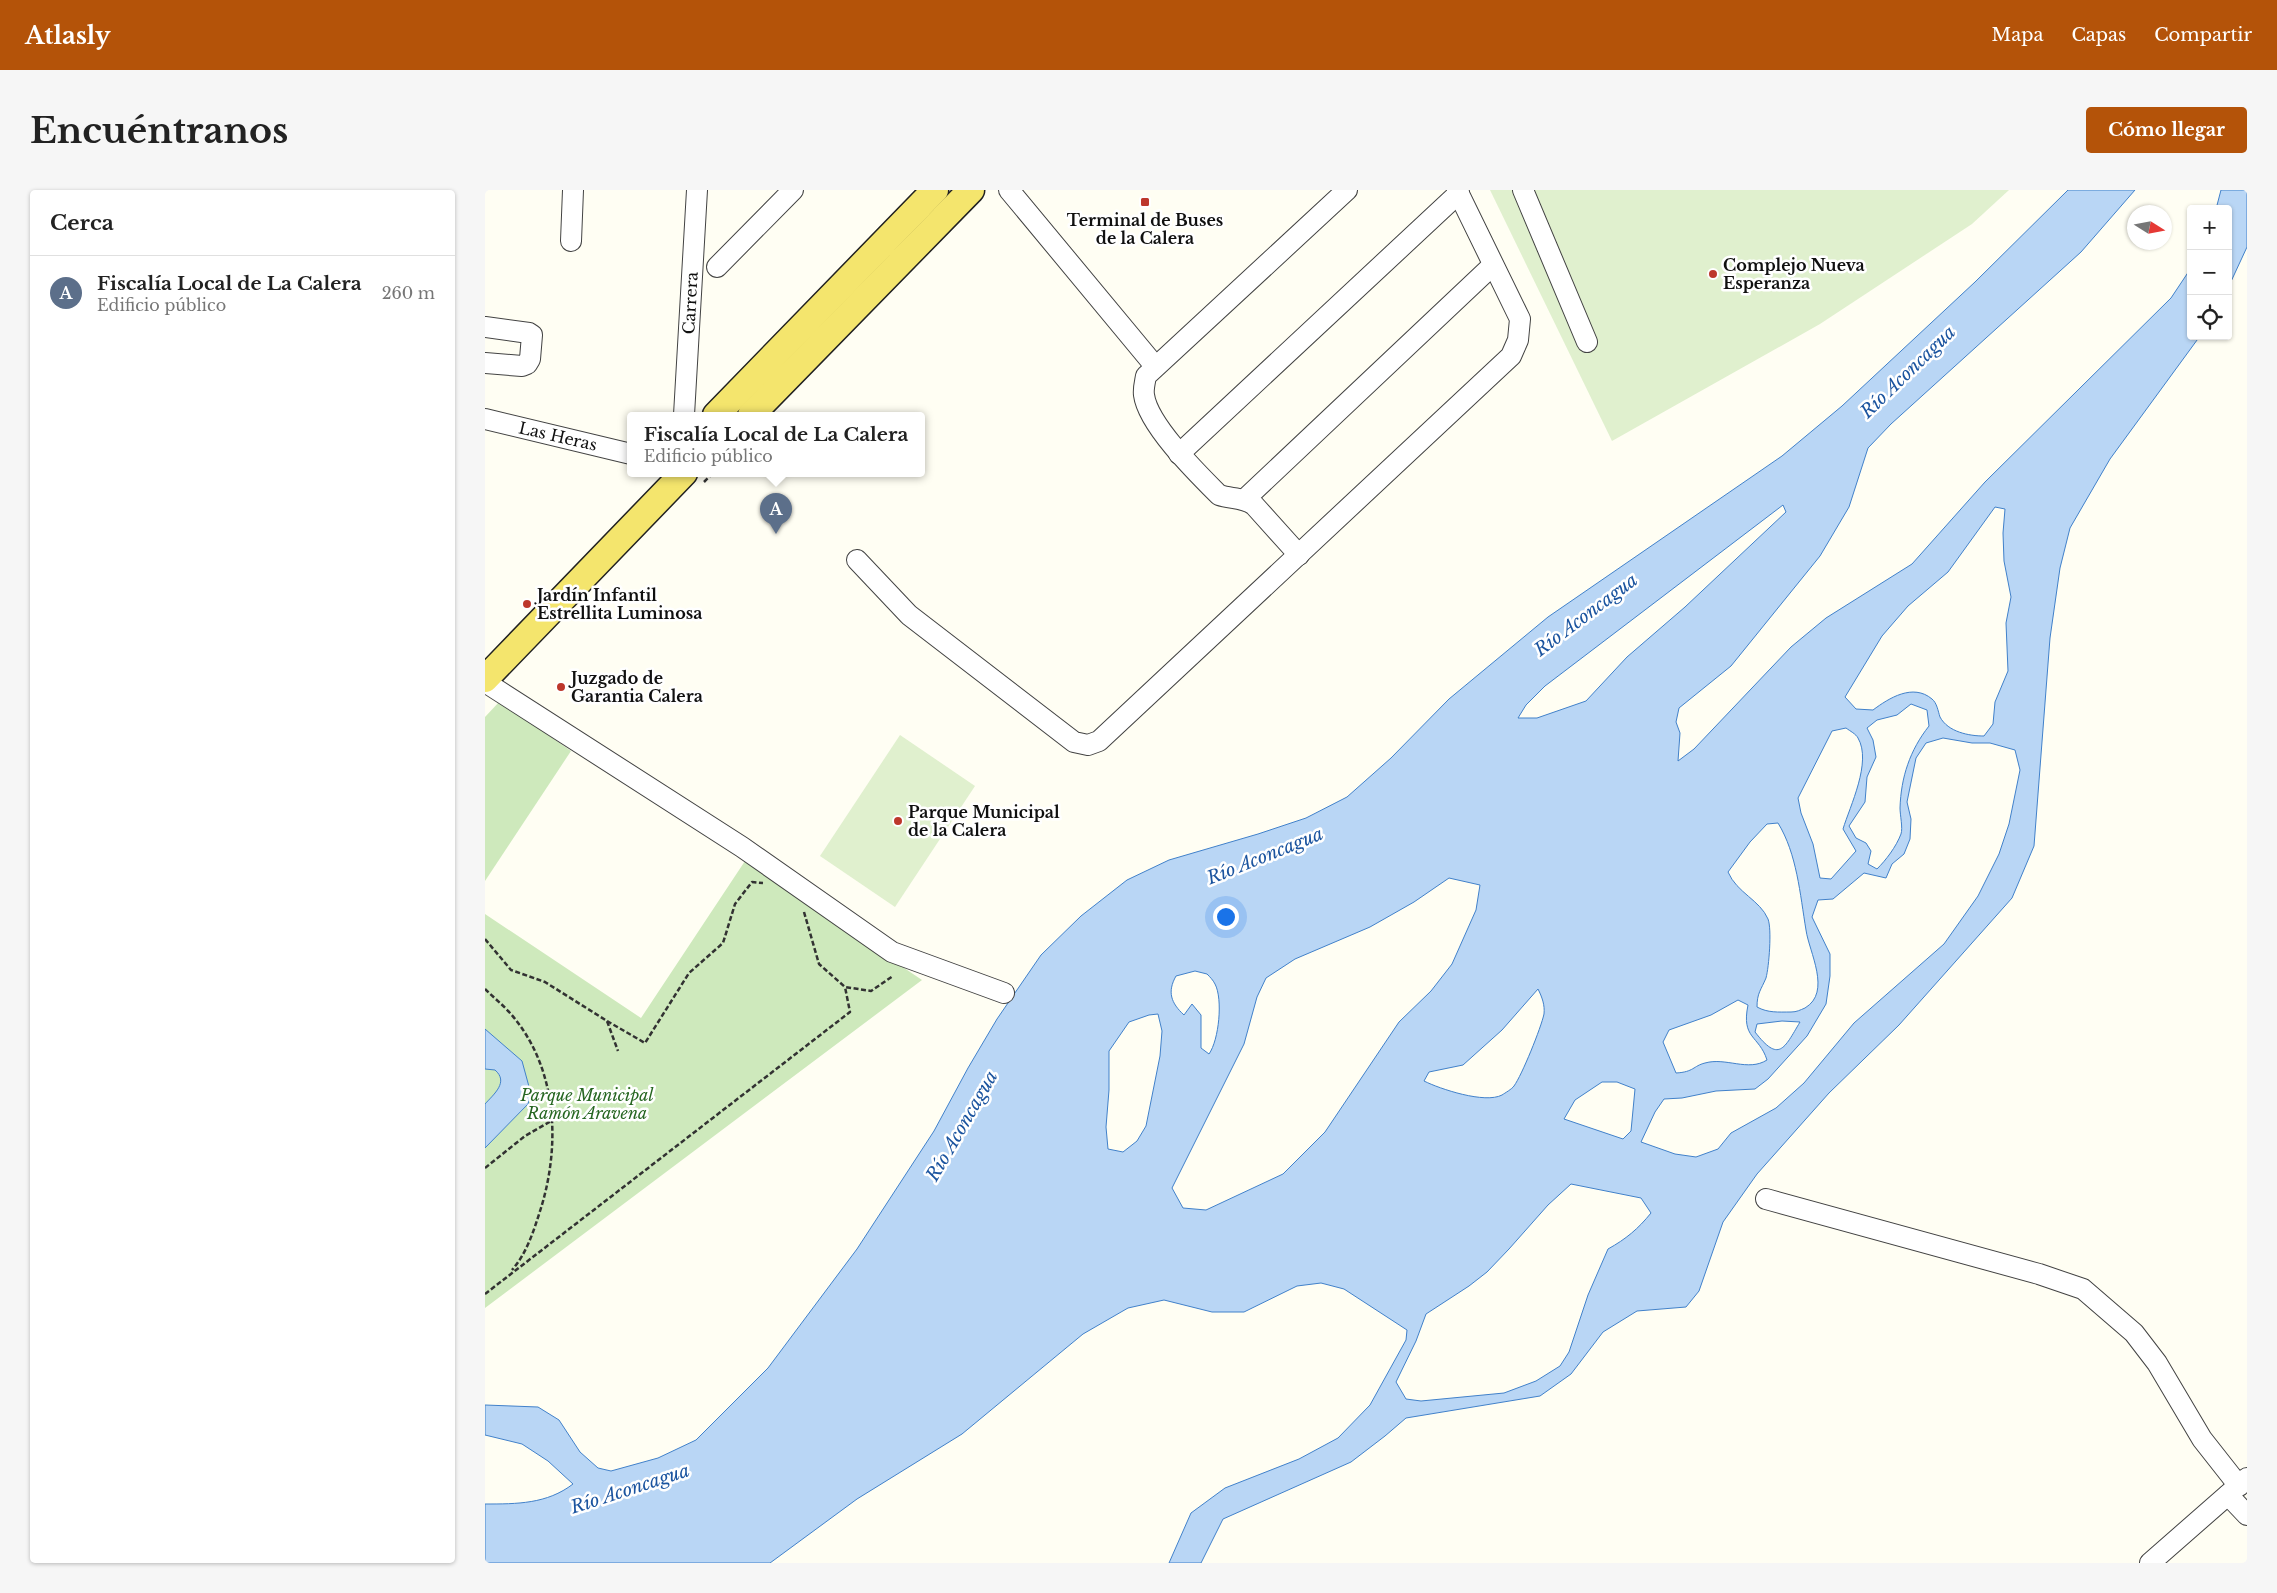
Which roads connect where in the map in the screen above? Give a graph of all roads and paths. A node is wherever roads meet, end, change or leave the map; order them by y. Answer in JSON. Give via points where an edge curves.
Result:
{"nodes":[{"id":1,"x":573,"y":190,"type":"edge"},
{"id":2,"x":697,"y":190,"type":"edge"},
{"id":3,"x":793,"y":190,"type":"edge"},
{"id":4,"x":935,"y":190,"type":"edge"},
{"id":5,"x":971,"y":190,"type":"edge"},
{"id":6,"x":1009,"y":190,"type":"edge"},
{"id":7,"x":1347,"y":190,"type":"edge"},
{"id":8,"x":1523,"y":190,"type":"edge"},
{"id":9,"x":1458,"y":192,"type":"edge"},
{"id":10,"x":571,"y":241,"type":"dead end"},
{"id":11,"x":1493,"y":265,"type":"junction"},
{"id":12,"x":717,"y":267,"type":"dead end"},
{"id":13,"x":485,"y":327,"type":"edge"},
{"id":14,"x":1587,"y":342,"type":"dead end"},
{"id":15,"x":485,"y":363,"type":"edge"},
{"id":16,"x":1155,"y":366,"type":"junction"},
{"id":17,"x":684,"y":412,"type":"edge"},
{"id":18,"x":720,"y":412,"type":"edge"},
{"id":19,"x":754,"y":412,"type":"edge"},
{"id":20,"x":485,"y":419,"type":"edge"},
{"id":21,"x":627,"y":453,"type":"edge"},
{"id":22,"x":1179,"y":454,"type":"junction"},
{"id":23,"x":680,"y":477,"type":"edge"},
{"id":24,"x":1245,"y":498,"type":"junction"},
{"id":25,"x":1299,"y":555,"type":"junction"},
{"id":26,"x":857,"y":560,"type":"dead end"},
{"id":27,"x":485,"y":680,"type":"edge"},
{"id":28,"x":770,"y":884,"type":"dead end"},
{"id":29,"x":803,"y":909,"type":"dead end"},
{"id":30,"x":485,"y":939,"type":"edge"},
{"id":31,"x":893,"y":976,"type":"dead end"},
{"id":32,"x":845,"y":987,"type":"junction"},
{"id":33,"x":485,"y":989,"type":"edge"},
{"id":34,"x":1004,"y":993,"type":"dead end"},
{"id":35,"x":607,"y":1021,"type":"junction"},
{"id":36,"x":618,"y":1051,"type":"dead end"},
{"id":37,"x":553,"y":1120,"type":"junction"},
{"id":38,"x":485,"y":1168,"type":"edge"},
{"id":39,"x":1766,"y":1199,"type":"dead end"},
{"id":40,"x":508,"y":1276,"type":"junction"},
{"id":41,"x":485,"y":1294,"type":"edge"},
{"id":42,"x":2238,"y":1486,"type":"edge"},
{"id":43,"x":2247,"y":1515,"type":"edge"},
{"id":44,"x":2150,"y":1563,"type":"edge"}],
"edges":[{"from":1,"to":10,"type":"street"},
{"from":2,"to":17,"type":"street","name":"Carrera"},
{"from":3,"to":12,"type":"street"},
{"from":4,"to":18,"type":"main road"},
{"from":5,"to":19,"type":"main road"},
{"from":6,"to":16,"type":"street"},
{"from":7,"to":16,"type":"street"},
{"from":8,"to":14,"type":"street"},
{"from":9,"to":11,"type":"street"},
{"from":9,"to":22,"type":"street"},
{"from":11,"to":24,"type":"street"},
{"from":11,"to":25,"type":"street","via":[[1520,318],[1518,340],[1511,356]]},
{"from":13,"to":15,"type":"street","via":[[533,335],[527,364]]},
{"from":16,"to":22,"type":"street","via":[[1146,376],[1144,395],[1150,412]]},
{"from":20,"to":21,"type":"street","name":"Las Heras"},
{"from":22,"to":24,"type":"street","via":[[1219,495]]},
{"from":23,"to":27,"type":"main road"},
{"from":24,"to":25,"type":"street"},
{"from":25,"to":26,"type":"street","via":[[1099,741],[1088,744],[1074,742],[909,615]]},
{"from":27,"to":34,"type":"street","via":[[742,847],[892,952]]},
{"from":28,"to":35,"type":"path","via":[[753,882],[735,904],[723,943],[689,973],[645,1043]]},
{"from":29,"to":32,"type":"path","via":[[819,964]]},
{"from":30,"to":35,"type":"path","via":[[511,970],[545,982]]},
{"from":31,"to":32,"type":"path","via":[[871,990]]},
{"from":32,"to":40,"type":"path","via":[[850,1012]]},
{"from":33,"to":37,"type":"path","via":[[511,1014],[532,1046],[546,1082]]},
{"from":35,"to":36,"type":"path"},
{"from":37,"to":38,"type":"path"},
{"from":37,"to":40,"type":"path","via":[[552,1157],[544,1198],[521,1260]]},
{"from":39,"to":42,"type":"street","via":[[2083,1289],[2134,1333],[2157,1362],[2202,1439]]},
{"from":40,"to":41,"type":"path"},
{"from":42,"to":43,"type":"street"},
{"from":42,"to":44,"type":"street"}]}
